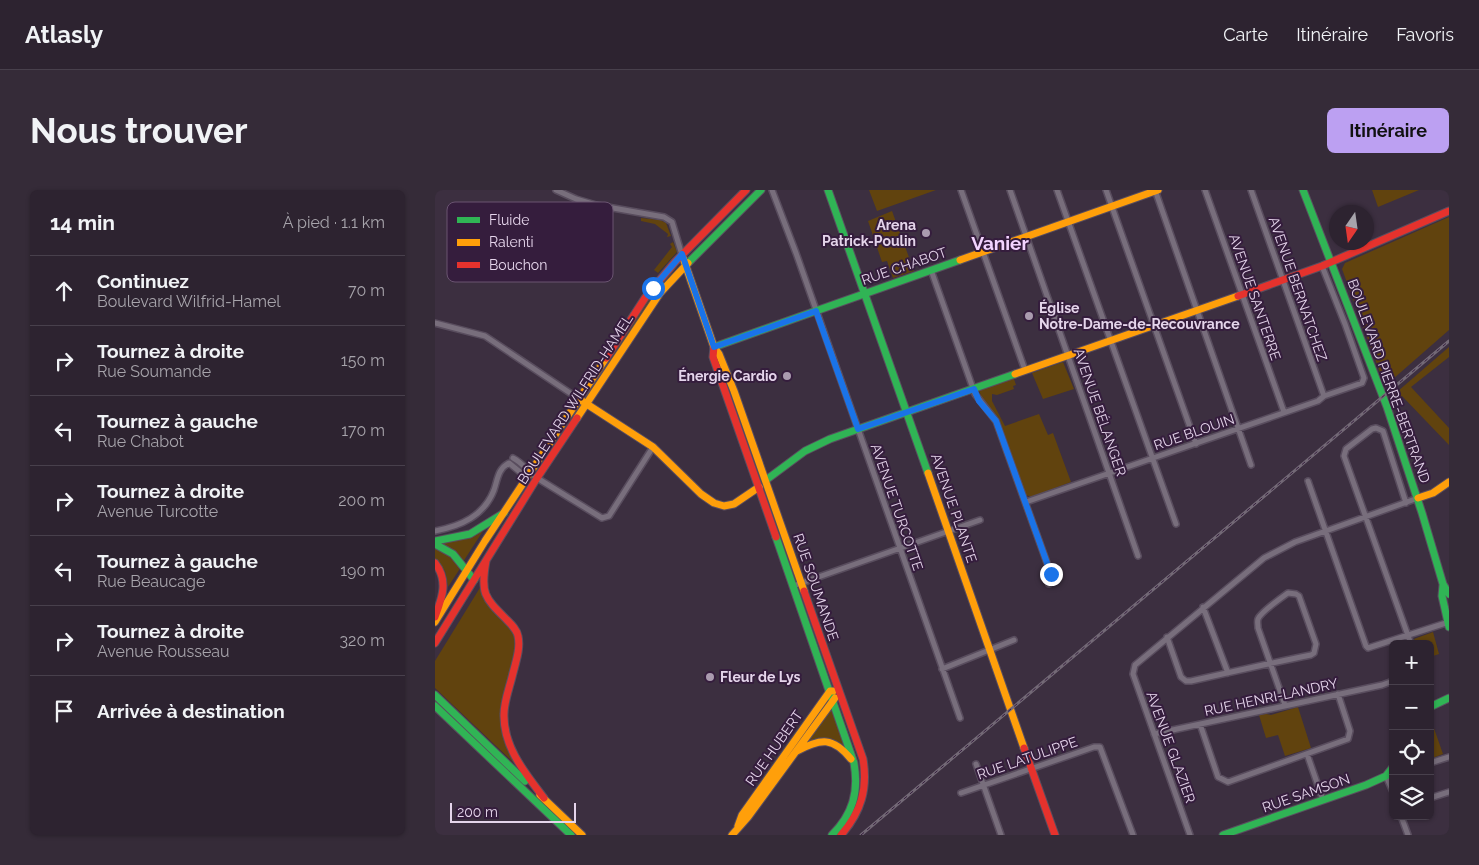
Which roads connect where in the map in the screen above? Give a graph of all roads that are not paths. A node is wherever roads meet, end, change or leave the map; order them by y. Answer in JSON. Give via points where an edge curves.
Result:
{"nodes":[{"id":1,"x":556,"y":190,"type":"edge"},
{"id":2,"x":746,"y":190,"type":"edge"},
{"id":3,"x":761,"y":190,"type":"edge"},
{"id":4,"x":772,"y":190,"type":"edge"},
{"id":5,"x":828,"y":190,"type":"edge"},
{"id":6,"x":961,"y":190,"type":"edge"},
{"id":7,"x":1010,"y":190,"type":"edge"},
{"id":8,"x":1057,"y":190,"type":"edge"},
{"id":9,"x":1106,"y":190,"type":"edge"},
{"id":10,"x":1156,"y":190,"type":"edge"},
{"id":11,"x":1205,"y":190,"type":"edge"},
{"id":12,"x":1251,"y":190,"type":"edge"},
{"id":13,"x":1303,"y":190,"type":"edge"},
{"id":14,"x":586,"y":202,"type":"edge"},
{"id":15,"x":1112,"y":206,"type":"junction"},
{"id":16,"x":613,"y":208,"type":"edge"},
{"id":17,"x":1449,"y":211,"type":"edge"},
{"id":18,"x":1069,"y":222,"type":"junction"},
{"id":19,"x":1027,"y":237,"type":"junction"},
{"id":20,"x":983,"y":252,"type":"junction"},
{"id":21,"x":682,"y":254,"type":"junction"},
{"id":22,"x":1331,"y":262,"type":"junction"},
{"id":23,"x":686,"y":265,"type":"junction"},
{"id":24,"x":1322,"y":266,"type":"junction"},
{"id":25,"x":931,"y":270,"type":"junction"},
{"id":26,"x":1283,"y":279,"type":"junction"},
{"id":27,"x":865,"y":293,"type":"junction"},
{"id":28,"x":1241,"y":294,"type":"junction"},
{"id":29,"x":1196,"y":310,"type":"junction"},
{"id":30,"x":816,"y":311,"type":"junction"},
{"id":31,"x":435,"y":323,"type":"edge"},
{"id":32,"x":1153,"y":325,"type":"junction"},
{"id":33,"x":1111,"y":340,"type":"junction"},
{"id":34,"x":714,"y":347,"type":"junction"},
{"id":35,"x":1068,"y":355,"type":"junction"},
{"id":36,"x":1025,"y":370,"type":"junction"},
{"id":37,"x":1364,"y":378,"type":"joint"},
{"id":38,"x":974,"y":389,"type":"junction"},
{"id":39,"x":1324,"y":396,"type":"junction"},
{"id":40,"x":579,"y":399,"type":"junction"},
{"id":41,"x":587,"y":404,"type":"junction"},
{"id":42,"x":1283,"y":412,"type":"junction"},
{"id":43,"x":907,"y":413,"type":"junction"},
{"id":44,"x":858,"y":429,"type":"junction"},
{"id":45,"x":1238,"y":429,"type":"junction"},
{"id":46,"x":1196,"y":444,"type":"junction"},
{"id":47,"x":653,"y":447,"type":"junction"},
{"id":48,"x":1152,"y":458,"type":"junction"},
{"id":49,"x":1251,"y":465,"type":"dead end"},
{"id":50,"x":1109,"y":473,"type":"junction"},
{"id":51,"x":530,"y":474,"type":"junction"},
{"id":52,"x":537,"y":478,"type":"junction"},
{"id":53,"x":766,"y":480,"type":"junction"},
{"id":54,"x":1308,"y":481,"type":"dead end"},
{"id":55,"x":1449,"y":482,"type":"edge"},
{"id":56,"x":759,"y":487,"type":"junction"},
{"id":57,"x":1418,"y":498,"type":"junction"},
{"id":58,"x":1026,"y":502,"type":"junction"},
{"id":59,"x":1406,"y":503,"type":"junction"},
{"id":60,"x":504,"y":513,"type":"junction"},
{"id":61,"x":1366,"y":517,"type":"junction"},
{"id":62,"x":980,"y":520,"type":"dead end"},
{"id":63,"x":1176,"y":524,"type":"dead end"},
{"id":64,"x":948,"y":530,"type":"junction"},
{"id":65,"x":435,"y":531,"type":"edge"},
{"id":66,"x":1325,"y":532,"type":"junction"},
{"id":67,"x":435,"y":542,"type":"edge"},
{"id":68,"x":900,"y":548,"type":"junction"},
{"id":69,"x":1138,"y":556,"type":"dead end"},
{"id":70,"x":486,"y":561,"type":"junction"},
{"id":71,"x":435,"y":563,"type":"edge"},
{"id":72,"x":466,"y":572,"type":"junction"},
{"id":73,"x":474,"y":580,"type":"junction"},
{"id":74,"x":801,"y":583,"type":"junction"},
{"id":75,"x":1049,"y":584,"type":"dead end"},
{"id":76,"x":1443,"y":584,"type":"junction"},
{"id":77,"x":793,"y":586,"type":"junction"},
{"id":78,"x":1449,"y":594,"type":"edge"},
{"id":79,"x":1203,"y":607,"type":"junction"},
{"id":80,"x":435,"y":617,"type":"edge"},
{"id":81,"x":435,"y":622,"type":"edge"},
{"id":82,"x":1449,"y":623,"type":"edge"},
{"id":83,"x":1408,"y":636,"type":"junction"},
{"id":84,"x":1167,"y":637,"type":"junction"},
{"id":85,"x":1015,"y":640,"type":"dead end"},
{"id":86,"x":1410,"y":640,"type":"edge"},
{"id":87,"x":435,"y":643,"type":"edge"},
{"id":88,"x":990,"y":651,"type":"junction"},
{"id":89,"x":1272,"y":663,"type":"junction"},
{"id":90,"x":942,"y":669,"type":"junction"},
{"id":91,"x":1228,"y":673,"type":"junction"},
{"id":92,"x":1389,"y":682,"type":"edge"},
{"id":93,"x":830,"y":691,"type":"junction"},
{"id":94,"x":840,"y":693,"type":"junction"},
{"id":95,"x":1338,"y":694,"type":"junction"},
{"id":96,"x":435,"y":695,"type":"edge"},
{"id":97,"x":1449,"y":698,"type":"edge"},
{"id":98,"x":833,"y":699,"type":"junction"},
{"id":99,"x":1285,"y":705,"type":"junction"},
{"id":100,"x":1434,"y":705,"type":"edge"},
{"id":101,"x":435,"y":706,"type":"edge"},
{"id":102,"x":960,"y":718,"type":"dead end"},
{"id":103,"x":1200,"y":724,"type":"junction"},
{"id":104,"x":1154,"y":734,"type":"junction"},
{"id":105,"x":795,"y":753,"type":"junction"},
{"id":106,"x":1307,"y":754,"type":"junction"},
{"id":107,"x":1449,"y":757,"type":"edge"},
{"id":108,"x":1434,"y":762,"type":"edge"},
{"id":109,"x":854,"y":763,"type":"junction"},
{"id":110,"x":976,"y":764,"type":"dead end"},
{"id":111,"x":1032,"y":769,"type":"junction"},
{"id":112,"x":1389,"y":773,"type":"edge"},
{"id":113,"x":1386,"y":776,"type":"junction"},
{"id":114,"x":1389,"y":783,"type":"edge"},
{"id":115,"x":983,"y":785,"type":"junction"},
{"id":116,"x":1449,"y":792,"type":"edge"},
{"id":117,"x":961,"y":793,"type":"dead end"},
{"id":118,"x":1434,"y":797,"type":"edge"},
{"id":119,"x":543,"y":798,"type":"junction"},
{"id":120,"x":1323,"y":800,"type":"junction"},
{"id":121,"x":1402,"y":820,"type":"edge"},
{"id":122,"x":737,"y":828,"type":"junction"},
{"id":123,"x":1239,"y":832,"type":"edge"},
{"id":124,"x":571,"y":835,"type":"edge"},
{"id":125,"x":582,"y":835,"type":"edge"},
{"id":126,"x":731,"y":835,"type":"edge"},
{"id":127,"x":831,"y":835,"type":"edge"},
{"id":128,"x":841,"y":835,"type":"edge"},
{"id":129,"x":1001,"y":835,"type":"edge"},
{"id":130,"x":1055,"y":835,"type":"edge"},
{"id":131,"x":1133,"y":835,"type":"edge"},
{"id":132,"x":1190,"y":835,"type":"edge"},
{"id":133,"x":1223,"y":835,"type":"edge"},
{"id":134,"x":1408,"y":835,"type":"edge"}],
"edges":[{"from":1,"to":14,"type":"street"},
{"from":2,"to":21,"type":"main road","name":"BOULEVARD WILFRID-HAMEL"},
{"from":3,"to":23,"type":"main road","name":"BOULEVARD WILFRID-HAMEL"},
{"from":4,"to":30,"type":"street","name":"AVENUE TURCOTTE"},
{"from":5,"to":27,"type":"main road","name":"AVENUE PLANTE"},
{"from":6,"to":20,"type":"street"},
{"from":7,"to":19,"type":"street","name":"AVENUE BÉLANGER"},
{"from":8,"to":18,"type":"street"},
{"from":9,"to":15,"type":"street"},
{"from":10,"to":15,"type":"main road","name":"RUE CHABOT"},
{"from":10,"to":29,"type":"street"},
{"from":11,"to":28,"type":"street","name":"AVENUE SANTERRE"},
{"from":12,"to":26,"type":"street","name":"AVENUE BERNATCHEZ"},
{"from":13,"to":22,"type":"main road","name":"BOULEVARD PIERRE-BERTRAND"},
{"from":15,"to":18,"type":"main road","name":"RUE CHABOT"},
{"from":15,"to":32,"type":"street"},
{"from":16,"to":21,"type":"street","via":[[668,218]]},
{"from":17,"to":22,"type":"main road"},
{"from":18,"to":19,"type":"main road","name":"RUE CHABOT"},
{"from":18,"to":33,"type":"street"},
{"from":19,"to":20,"type":"main road","name":"RUE CHABOT"},
{"from":19,"to":35,"type":"street","name":"AVENUE BÉLANGER"},
{"from":20,"to":25,"type":"main road","name":"RUE CHABOT"},
{"from":20,"to":36,"type":"street"},
{"from":21,"to":23,"type":"main road","name":"RUE SOUMANDE"},
{"from":21,"to":40,"type":"main road","name":"BOULEVARD WILFRID-HAMEL","via":[[645,298]]},
{"from":22,"to":24,"type":"main road"},
{"from":22,"to":57,"type":"main road","name":"BOULEVARD PIERRE-BERTRAND"},
{"from":23,"to":34,"type":"main road","name":"RUE SOUMANDE"},
{"from":23,"to":41,"type":"main road","name":"BOULEVARD WILFRID-HAMEL","via":[[660,293]]},
{"from":24,"to":26,"type":"main road"},
{"from":24,"to":37,"type":"street","name":"BOULEVARD PIERRE-BERTRAND"},
{"from":25,"to":27,"type":"main road","name":"RUE CHABOT"},
{"from":25,"to":38,"type":"street"},
{"from":26,"to":28,"type":"main road"},
{"from":26,"to":39,"type":"street","name":"AVENUE BERNATCHEZ"},
{"from":27,"to":30,"type":"main road","name":"RUE CHABOT"},
{"from":27,"to":43,"type":"main road","name":"AVENUE PLANTE"},
{"from":28,"to":29,"type":"main road"},
{"from":28,"to":42,"type":"street","name":"AVENUE SANTERRE"},
{"from":29,"to":32,"type":"main road"},
{"from":29,"to":45,"type":"street"},
{"from":30,"to":34,"type":"main road","name":"RUE CHABOT"},
{"from":30,"to":44,"type":"street","name":"AVENUE TURCOTTE"},
{"from":31,"to":40,"type":"street","via":[[485,336]]},
{"from":32,"to":33,"type":"main road"},
{"from":32,"to":46,"type":"street"},
{"from":33,"to":35,"type":"main road"},
{"from":33,"to":48,"type":"street"},
{"from":34,"to":53,"type":"main road","name":"RUE SOUMANDE"},
{"from":34,"to":56,"type":"main road","name":"RUE SOUMANDE","via":[[713,357]]},
{"from":35,"to":36,"type":"main road"},
{"from":35,"to":50,"type":"street","name":"AVENUE BÉLANGER"},
{"from":36,"to":38,"type":"main road"},
{"from":37,"to":39,"type":"street","name":"RUE BLOUIN","via":[[1360,384]]},
{"from":38,"to":43,"type":"main road"},
{"from":38,"to":58,"type":"street","via":[[979,401],[996,421]]},
{"from":39,"to":42,"type":"street","name":"RUE BLOUIN"},
{"from":40,"to":41,"type":"main road"},
{"from":40,"to":51,"type":"main road","name":"BOULEVARD WILFRID-HAMEL"},
{"from":41,"to":47,"type":"main road"},
{"from":41,"to":52,"type":"main road","name":"BOULEVARD WILFRID-HAMEL"},
{"from":42,"to":45,"type":"street","name":"RUE BLOUIN"},
{"from":43,"to":44,"type":"main road"},
{"from":43,"to":64,"type":"main road","name":"AVENUE PLANTE"},
{"from":44,"to":53,"type":"main road","via":[[805,451]]},
{"from":44,"to":68,"type":"street","name":"AVENUE TURCOTTE"},
{"from":45,"to":46,"type":"street","name":"RUE BLOUIN"},
{"from":45,"to":49,"type":"street"},
{"from":46,"to":48,"type":"street","name":"RUE BLOUIN"},
{"from":47,"to":52,"type":"street","via":[[605,518],[598,517]]},
{"from":47,"to":56,"type":"main road","via":[[714,503],[734,504]]},
{"from":48,"to":50,"type":"street","name":"RUE BLOUIN"},
{"from":48,"to":63,"type":"street"},
{"from":50,"to":58,"type":"street","name":"RUE BLOUIN"},
{"from":50,"to":69,"type":"street","name":"AVENUE BÉLANGER"},
{"from":51,"to":52,"type":"street"},
{"from":51,"to":60,"type":"main road","name":"BOULEVARD WILFRID-HAMEL"},
{"from":51,"to":65,"type":"street","via":[[519,472],[511,460],[500,470],[490,498],[479,513],[454,526]]},
{"from":52,"to":70,"type":"main road","name":"BOULEVARD WILFRID-HAMEL"},
{"from":53,"to":56,"type":"street"},
{"from":53,"to":74,"type":"main road","name":"RUE SOUMANDE"},
{"from":54,"to":66,"type":"street"},
{"from":55,"to":57,"type":"main road"},
{"from":56,"to":77,"type":"main road","name":"RUE SOUMANDE"},
{"from":57,"to":59,"type":"street"},
{"from":57,"to":76,"type":"main road","name":"BOULEVARD PIERRE-BERTRAND"},
{"from":58,"to":75,"type":"street","via":[[1051,574]]},
{"from":59,"to":61,"type":"street"},
{"from":59,"to":61,"type":"street","name":"BOULEVARD PIERRE-BERTRAND","via":[[1383,431],[1372,429],[1344,453]]},
{"from":60,"to":67,"type":"main road","via":[[470,534]]},
{"from":60,"to":72,"type":"main road","name":"BOULEVARD WILFRID-HAMEL"},
{"from":61,"to":66,"type":"street"},
{"from":61,"to":83,"type":"street"},
{"from":62,"to":64,"type":"street"},
{"from":64,"to":68,"type":"street"},
{"from":64,"to":88,"type":"main road","name":"AVENUE PLANTE"},
{"from":66,"to":79,"type":"street","via":[[1295,542],[1264,558]]},
{"from":66,"to":83,"type":"street","via":[[1366,646]]},
{"from":67,"to":72,"type":"main road","via":[[448,548]]},
{"from":68,"to":74,"type":"street"},
{"from":68,"to":90,"type":"street","name":"AVENUE TURCOTTE"},
{"from":70,"to":73,"type":"main road","name":"BOULEVARD WILFRID-HAMEL"},
{"from":70,"to":119,"type":"main road","via":[[483,591],[512,624],[518,636],[504,714],[505,730],[519,765]]},
{"from":71,"to":80,"type":"main road","via":[[442,571],[445,586]]},
{"from":72,"to":73,"type":"main road"},
{"from":72,"to":81,"type":"main road","name":"BOULEVARD WILFRID-HAMEL"},
{"from":73,"to":87,"type":"main road","name":"BOULEVARD WILFRID-HAMEL"},
{"from":74,"to":77,"type":"street"},
{"from":74,"to":94,"type":"main road","name":"RUE SOUMANDE"},
{"from":76,"to":78,"type":"main road","name":"BOULEVARD PIERRE-BERTRAND"},
{"from":76,"to":82,"type":"main road","name":"BOULEVARD PIERRE-BERTRAND","via":[[1442,596]]},
{"from":77,"to":93,"type":"main road","name":"RUE SOUMANDE"},
{"from":79,"to":84,"type":"street"},
{"from":79,"to":91,"type":"street"},
{"from":82,"to":83,"type":"street"},
{"from":83,"to":86,"type":"street"},
{"from":84,"to":91,"type":"street","via":[[1181,677],[1186,681]]},
{"from":84,"to":104,"type":"street","name":"AVENUE GLAZIER","via":[[1134,667],[1133,674]]},
{"from":85,"to":88,"type":"street"},
{"from":88,"to":90,"type":"street"},
{"from":88,"to":111,"type":"main road","name":"AVENUE PLANTE"},
{"from":89,"to":89,"type":"street","via":[[1314,653],[1315,644],[1296,594],[1288,593],[1258,619],[1258,628]]},
{"from":89,"to":91,"type":"street"},
{"from":89,"to":99,"type":"street"},
{"from":90,"to":102,"type":"street","name":"AVENUE TURCOTTE"},
{"from":92,"to":95,"type":"street","name":"RUE HENRI-LANDRY"},
{"from":93,"to":94,"type":"main road"},
{"from":93,"to":98,"type":"main road","name":"RUE SOUMANDE"},
{"from":93,"to":122,"type":"main road","name":"RUE HUBERT","via":[[742,815]]},
{"from":94,"to":98,"type":"main road"},
{"from":94,"to":128,"type":"main road","name":"RUE SOUMANDE","via":[[866,774],[866,791],[861,807],[855,820]]},
{"from":95,"to":99,"type":"street","name":"RUE HENRI-LANDRY"},
{"from":95,"to":106,"type":"street","via":[[1350,731],[1348,739]]},
{"from":96,"to":119,"type":"main road"},
{"from":97,"to":100,"type":"main road"},
{"from":98,"to":105,"type":"main road","name":"RUE HUBERT"},
{"from":98,"to":109,"type":"main road","name":"RUE SOUMANDE"},
{"from":99,"to":103,"type":"street","name":"RUE HENRI-LANDRY"},
{"from":101,"to":124,"type":"main road"},
{"from":103,"to":104,"type":"street","name":"RUE HENRI-LANDRY"},
{"from":103,"to":106,"type":"street","via":[[1218,777],[1224,781]]},
{"from":104,"to":132,"type":"street","name":"AVENUE GLAZIER"},
{"from":105,"to":109,"type":"main road","via":[[816,741],[830,741],[843,748]]},
{"from":105,"to":122,"type":"main road","name":"RUE HUBERT"},
{"from":106,"to":120,"type":"street"},
{"from":107,"to":108,"type":"street"},
{"from":109,"to":127,"type":"main road","name":"RUE SOUMANDE","via":[[857,790],[853,805],[844,822]]},
{"from":110,"to":115,"type":"street"},
{"from":111,"to":115,"type":"street","name":"RUE LATULIPPE"},
{"from":111,"to":130,"type":"main road","name":"AVENUE PLANTE"},
{"from":111,"to":131,"type":"street","name":"RUE LATULIPPE","via":[[1100,747]]},
{"from":112,"to":113,"type":"main road","name":"RUE SAMSON"},
{"from":113,"to":114,"type":"street"},
{"from":113,"to":120,"type":"main road","name":"RUE SAMSON"},
{"from":115,"to":117,"type":"street","name":"RUE LATULIPPE"},
{"from":115,"to":129,"type":"street"},
{"from":116,"to":118,"type":"street"},
{"from":119,"to":125,"type":"main road"},
{"from":120,"to":123,"type":"main road","name":"RUE SAMSON"},
{"from":121,"to":134,"type":"street"},
{"from":122,"to":126,"type":"main road","name":"RUE HUBERT"},
{"from":123,"to":133,"type":"main road","name":"RUE SAMSON"}]}
